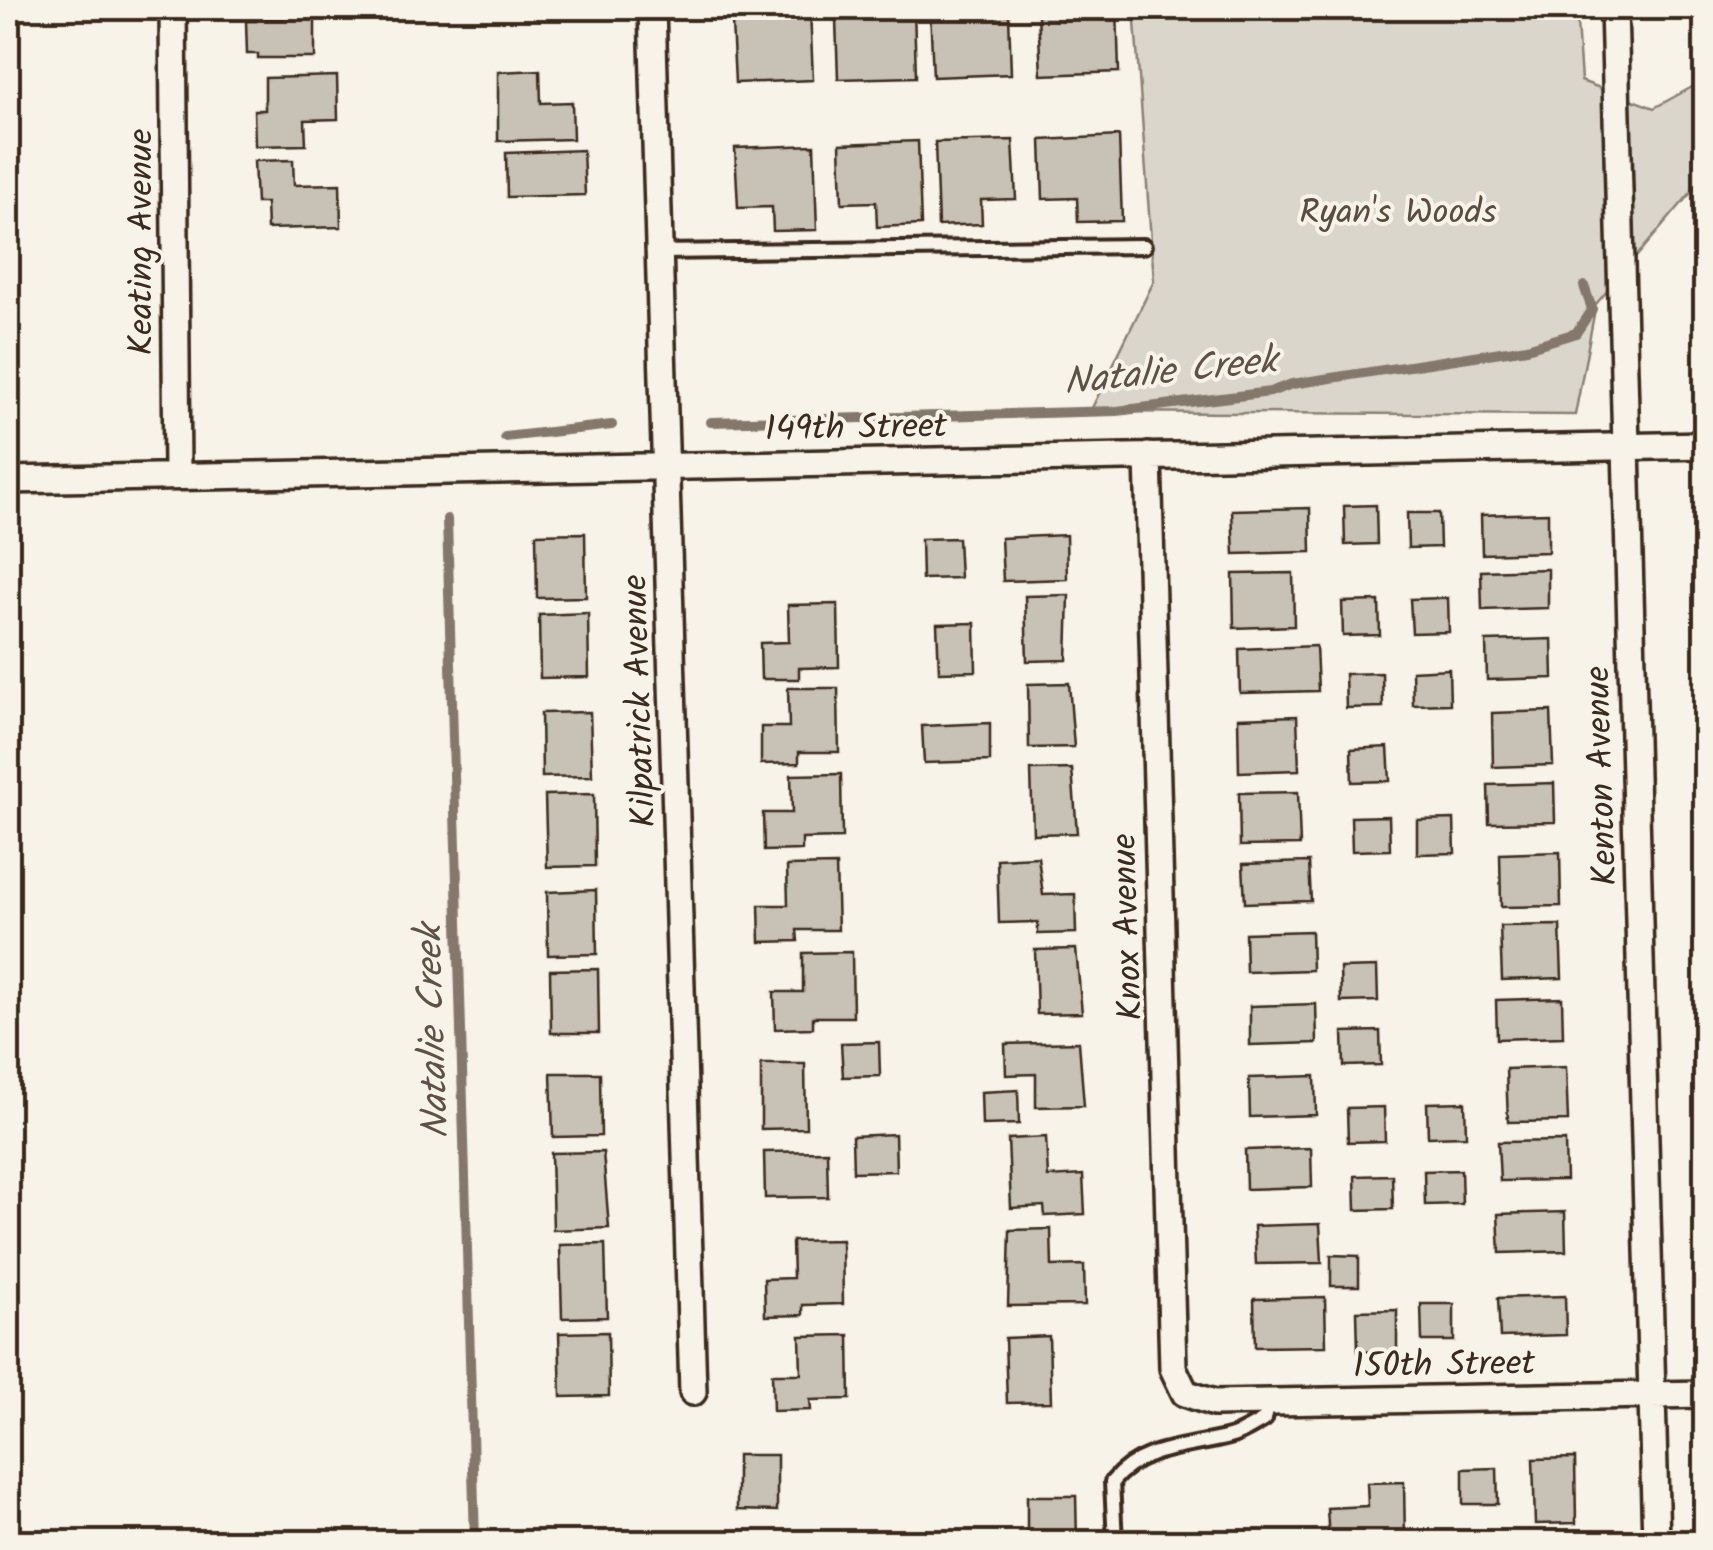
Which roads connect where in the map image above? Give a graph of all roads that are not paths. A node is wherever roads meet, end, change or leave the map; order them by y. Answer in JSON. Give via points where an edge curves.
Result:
{"nodes":[{"id":1,"x":173,"y":8,"type":"edge"},
{"id":2,"x":652,"y":8,"type":"edge"},
{"id":3,"x":1614,"y":8,"type":"edge"},
{"id":4,"x":1144,"y":246,"type":"dead end"},
{"id":5,"x":659,"y":252,"type":"junction"},
{"id":6,"x":1706,"y":445,"type":"edge"},
{"id":7,"x":1626,"y":447,"type":"junction"},
{"id":8,"x":1148,"y":456,"type":"junction"},
{"id":9,"x":666,"y":465,"type":"junction"},
{"id":10,"x":177,"y":475,"type":"junction"},
{"id":11,"x":8,"y":480,"type":"edge"},
{"id":12,"x":692,"y":1392,"type":"dead end"},
{"id":13,"x":1185,"y":1393,"type":"joint"},
{"id":14,"x":1706,"y":1394,"type":"edge"},
{"id":15,"x":1652,"y":1395,"type":"junction"},
{"id":16,"x":1268,"y":1402,"type":"junction"},
{"id":17,"x":1115,"y":1542,"type":"edge"},
{"id":18,"x":1656,"y":1542,"type":"edge"}],
"edges":[{"from":1,"to":10,"type":"street","name":"Keating Avenue"},
{"from":2,"to":5,"type":"street","name":"Kilpatrick Avenue"},
{"from":3,"to":7,"type":"street","name":"Kenton Avenue"},
{"from":4,"to":5,"type":"lane"},
{"from":5,"to":9,"type":"street","name":"Kilpatrick Avenue"},
{"from":6,"to":7,"type":"street","name":"149th Street"},
{"from":7,"to":8,"type":"street","name":"149th Street"},
{"from":7,"to":15,"type":"street","name":"Kenton Avenue"},
{"from":8,"to":9,"type":"street","name":"149th Street"},
{"from":8,"to":13,"type":"street","name":"Knox Avenue","via":[[1173,1368]]},
{"from":9,"to":10,"type":"street","name":"149th Street"},
{"from":9,"to":12,"type":"street","name":"Kilpatrick Avenue"},
{"from":10,"to":11,"type":"street","name":"149th Street"},
{"from":13,"to":16,"type":"street","name":"150th Street","via":[[1214,1402]]},
{"from":14,"to":15,"type":"street","name":"150th Street"},
{"from":15,"to":16,"type":"street","name":"150th Street"},
{"from":15,"to":18,"type":"street","name":"Kenton Avenue"},
{"from":16,"to":17,"type":"lane","via":[[1265,1419],[1234,1436],[1149,1454],[1123,1468],[1112,1482]]}]}
